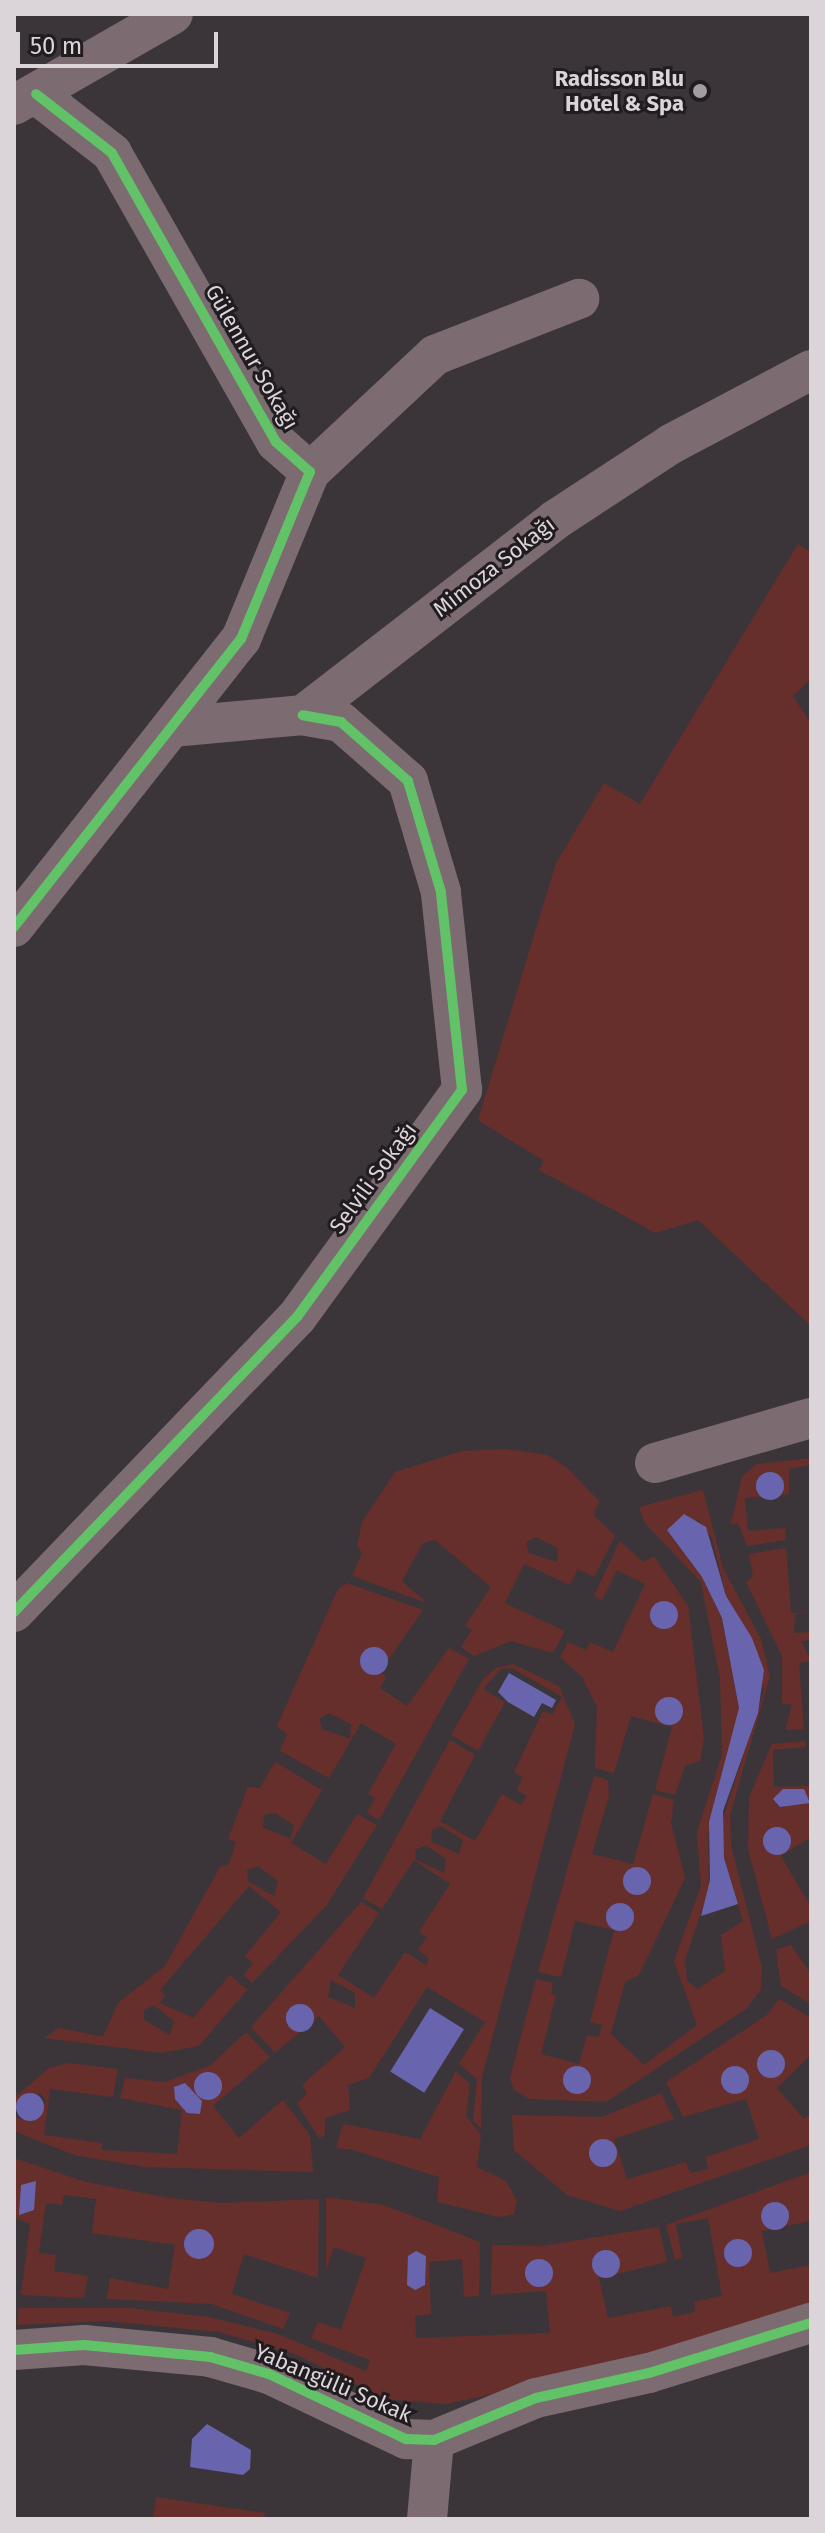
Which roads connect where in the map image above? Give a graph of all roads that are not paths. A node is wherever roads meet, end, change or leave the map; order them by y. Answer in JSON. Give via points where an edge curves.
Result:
{"nodes":[{"id":1,"x":173,"y":14,"type":"edge"},
{"id":2,"x":25,"y":100,"type":"edge"},
{"id":3,"x":579,"y":299,"type":"dead end"},
{"id":4,"x":811,"y":370,"type":"edge"},
{"id":5,"x":310,"y":472,"type":"junction"},
{"id":6,"x":303,"y":715,"type":"junction"},
{"id":7,"x":172,"y":727,"type":"junction"},
{"id":8,"x":14,"y":927,"type":"edge"},
{"id":9,"x":811,"y":1418,"type":"edge"},
{"id":10,"x":655,"y":1463,"type":"dead end"},
{"id":11,"x":14,"y":1612,"type":"edge"},
{"id":12,"x":811,"y":2323,"type":"edge"},
{"id":13,"x":14,"y":2350,"type":"edge"},
{"id":14,"x":434,"y":2440,"type":"junction"},
{"id":15,"x":427,"y":2519,"type":"edge"}],
"edges":[{"from":1,"to":2,"type":"street"},
{"from":2,"to":5,"type":"street","name":"Gülennur Sokağı","via":[[112,153],[276,442]]},
{"from":3,"to":5,"type":"street","via":[[435,355]]},
{"from":4,"to":6,"type":"street","name":"Mimoza Sokağı","via":[[671,444],[555,520]]},
{"from":5,"to":7,"type":"street","via":[[241,639]]},
{"from":6,"to":7,"type":"street"},
{"from":6,"to":11,"type":"street","name":"Selvili Sokağı","via":[[341,722],[408,781],[441,892],[462,1090],[297,1317]]},
{"from":7,"to":8,"type":"street"},
{"from":9,"to":10,"type":"street"},
{"from":12,"to":14,"type":"street","name":"Yabangülü Sokak","via":[[664,2369],[536,2398]]},
{"from":13,"to":14,"type":"street","name":"Yabangülü Sokak","via":[[84,2345],[210,2357],[269,2374],[406,2439]]},
{"from":14,"to":15,"type":"street"}]}
